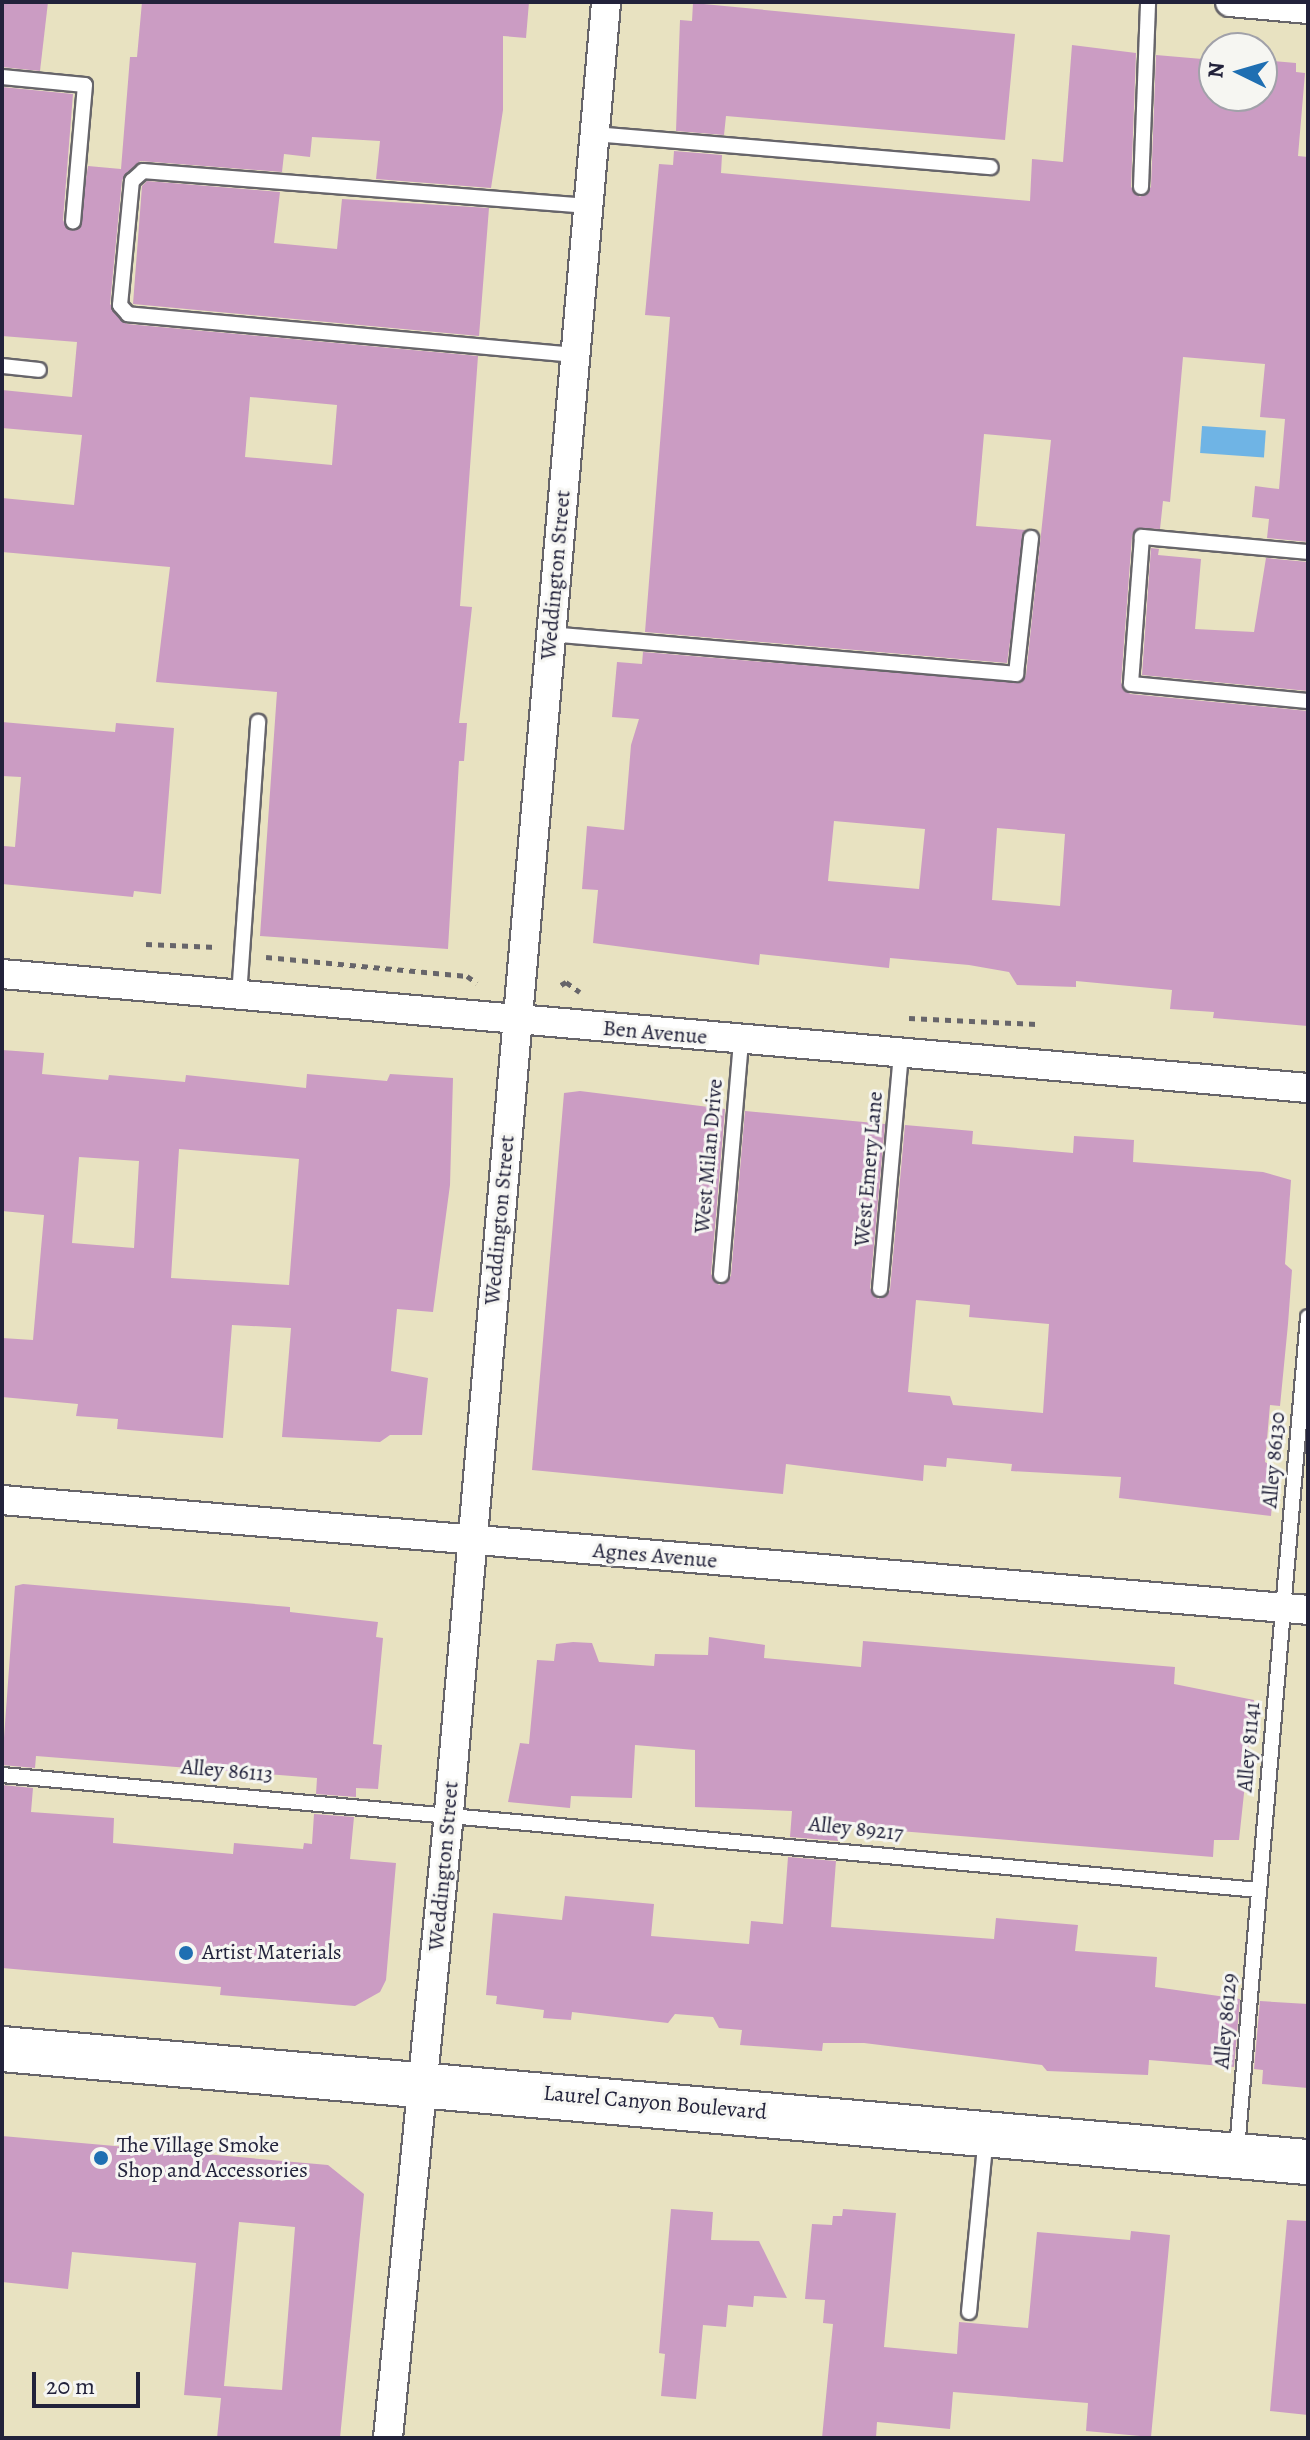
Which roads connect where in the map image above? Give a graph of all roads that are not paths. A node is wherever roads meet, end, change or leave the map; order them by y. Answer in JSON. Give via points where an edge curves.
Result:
{"nodes":[{"id":1,"x":606,"y":2,"type":"edge"},
{"id":2,"x":1148,"y":2,"type":"edge"},
{"id":3,"x":1230,"y":2,"type":"edge"},
{"id":4,"x":1308,"y":9,"type":"edge"},
{"id":5,"x":2,"y":77,"type":"edge"},
{"id":6,"x":595,"y":134,"type":"junction"},
{"id":7,"x":991,"y":167,"type":"dead end"},
{"id":8,"x":1141,"y":187,"type":"dead end"},
{"id":9,"x":588,"y":206,"type":"junction"},
{"id":10,"x":73,"y":221,"type":"dead end"},
{"id":11,"x":575,"y":355,"type":"junction"},
{"id":12,"x":2,"y":366,"type":"edge"},
{"id":13,"x":39,"y":370,"type":"dead end"},
{"id":14,"x":1031,"y":538,"type":"dead end"},
{"id":15,"x":1308,"y":552,"type":"edge"},
{"id":16,"x":550,"y":634,"type":"junction"},
{"id":17,"x":1308,"y":701,"type":"edge"},
{"id":18,"x":258,"y":722,"type":"dead end"},
{"id":19,"x":2,"y":974,"type":"edge"},
{"id":20,"x":239,"y":996,"type":"junction"},
{"id":21,"x":517,"y":1020,"type":"junction"},
{"id":22,"x":741,"y":1040,"type":"junction"},
{"id":23,"x":901,"y":1053,"type":"junction"},
{"id":24,"x":1308,"y":1088,"type":"edge"},
{"id":25,"x":721,"y":1275,"type":"dead end"},
{"id":26,"x":880,"y":1289,"type":"dead end"},
{"id":27,"x":1308,"y":1317,"type":"edge"},
{"id":28,"x":2,"y":1500,"type":"edge"},
{"id":29,"x":473,"y":1542,"type":"junction"},
{"id":30,"x":1296,"y":1609,"type":"edge"},
{"id":31,"x":2,"y":1775,"type":"edge"},
{"id":32,"x":449,"y":1812,"type":"junction"},
{"id":33,"x":1259,"y":1890,"type":"junction"},
{"id":34,"x":2,"y":2049,"type":"edge"},
{"id":35,"x":424,"y":2082,"type":"junction"},
{"id":36,"x":987,"y":2133,"type":"junction"},
{"id":37,"x":1236,"y":2156,"type":"junction"},
{"id":38,"x":1308,"y":2162,"type":"edge"},
{"id":39,"x":969,"y":2312,"type":"dead end"},
{"id":40,"x":388,"y":2438,"type":"edge"}],
"edges":[{"from":1,"to":6,"type":"street","name":"Weddington Street"},
{"from":2,"to":8,"type":"lane"},
{"from":3,"to":4,"type":"street"},
{"from":5,"to":10,"type":"lane","via":[[85,85]]},
{"from":6,"to":7,"type":"lane"},
{"from":6,"to":9,"type":"street","name":"Weddington Street"},
{"from":9,"to":11,"type":"street","name":"Weddington Street"},
{"from":9,"to":11,"type":"lane","via":[[143,171],[132,181],[120,305],[128,314]]},
{"from":11,"to":16,"type":"street","name":"Weddington Street"},
{"from":12,"to":13,"type":"lane"},
{"from":14,"to":16,"type":"lane","via":[[1016,674]]},
{"from":15,"to":17,"type":"lane","via":[[1142,537],[1131,684]]},
{"from":16,"to":21,"type":"street","name":"Weddington Street"},
{"from":18,"to":20,"type":"lane"},
{"from":19,"to":20,"type":"street","name":"Ben Avenue"},
{"from":20,"to":21,"type":"street","name":"Ben Avenue"},
{"from":21,"to":22,"type":"street","name":"Ben Avenue"},
{"from":21,"to":29,"type":"street","name":"Weddington Street"},
{"from":22,"to":23,"type":"street","name":"Ben Avenue"},
{"from":22,"to":25,"type":"lane","name":"West Milan Drive"},
{"from":23,"to":24,"type":"street","name":"Ben Avenue"},
{"from":23,"to":26,"type":"lane","name":"West Emery Lane"},
{"from":27,"to":30,"type":"lane","name":"Alley 86130"},
{"from":28,"to":29,"type":"street","name":"Agnes Avenue"},
{"from":29,"to":30,"type":"street","name":"Agnes Avenue"},
{"from":29,"to":32,"type":"street","name":"Weddington Street"},
{"from":30,"to":33,"type":"lane","name":"Alley 81141"},
{"from":31,"to":32,"type":"lane","name":"Alley 86113"},
{"from":32,"to":33,"type":"lane","name":"Alley 89217"},
{"from":32,"to":35,"type":"street","name":"Weddington Street"},
{"from":33,"to":37,"type":"lane","name":"Alley 86129"},
{"from":34,"to":35,"type":"main road","name":"Laurel Canyon Boulevard"},
{"from":35,"to":36,"type":"main road","name":"Laurel Canyon Boulevard"},
{"from":35,"to":40,"type":"street","name":"Weddington Street"},
{"from":36,"to":37,"type":"main road","name":"Laurel Canyon Boulevard"},
{"from":36,"to":39,"type":"lane"},
{"from":37,"to":38,"type":"main road","name":"Laurel Canyon Boulevard"}]}
